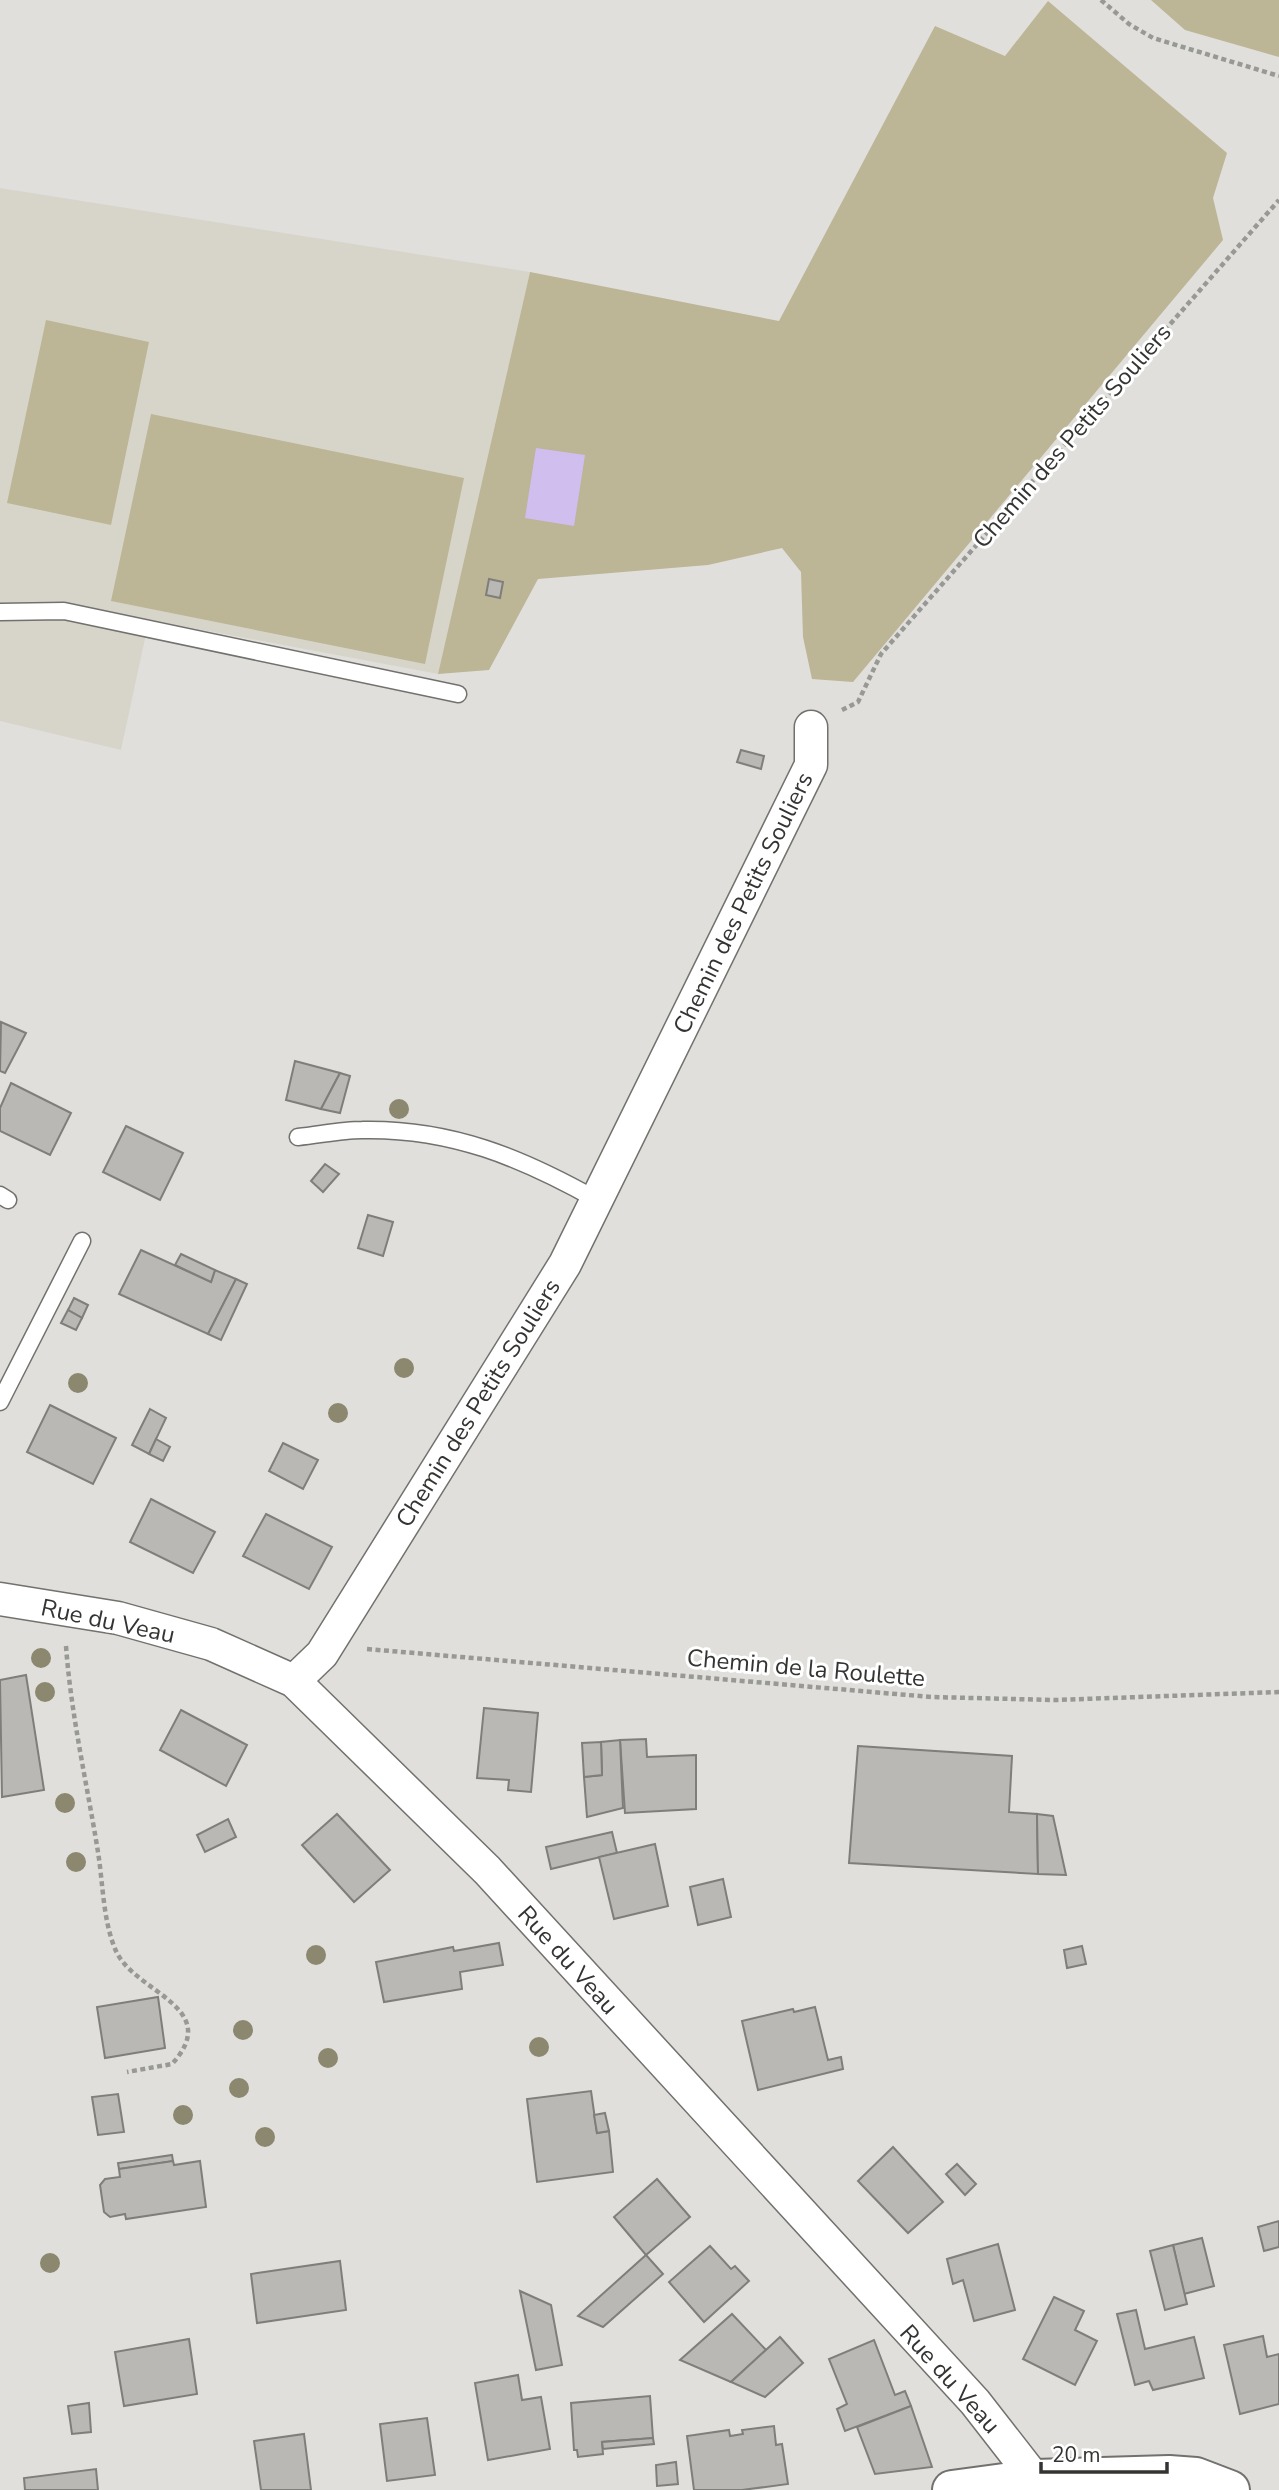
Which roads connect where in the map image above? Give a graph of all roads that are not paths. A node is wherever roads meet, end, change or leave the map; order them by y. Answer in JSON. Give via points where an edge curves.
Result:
{"nodes":[{"id":1,"x":0,"y":612,"type":"edge"},
{"id":2,"x":458,"y":694,"type":"dead end"},
{"id":3,"x":811,"y":727,"type":"road end"},
{"id":4,"x":298,"y":1137,"type":"dead end"},
{"id":5,"x":597,"y":1200,"type":"junction"},
{"id":6,"x":82,"y":1241,"type":"dead end"},
{"id":7,"x":0,"y":1402,"type":"edge"},
{"id":8,"x":0,"y":1599,"type":"edge"},
{"id":9,"x":294,"y":1681,"type":"junction"},
{"id":10,"x":1035,"y":2479,"type":"junction"},
{"id":11,"x":996,"y":2487,"type":"edge"},
{"id":12,"x":952,"y":2490,"type":"edge"},
{"id":13,"x":1230,"y":2490,"type":"edge"}],
"edges":[{"from":1,"to":2,"type":"lane","via":[[64,611]]},
{"from":3,"to":5,"type":"street","name":"Chemin des Petits Souliers","via":[[811,765]]},
{"from":4,"to":5,"type":"lane","via":[[363,1130],[481,1145],[537,1167]]},
{"from":5,"to":9,"type":"street","name":"Chemin des Petits Souliers","via":[[565,1264],[323,1654]]},
{"from":6,"to":7,"type":"lane"},
{"from":8,"to":9,"type":"street","name":"Rue du Veau","via":[[118,1618],[211,1644]]},
{"from":9,"to":10,"type":"street","name":"Rue du Veau","via":[[487,1870],[975,2402]]},
{"from":10,"to":11,"type":"main road"},
{"from":10,"to":13,"type":"main road","via":[[1169,2475],[1196,2477]]},
{"from":11,"to":12,"type":"main road"}]}
